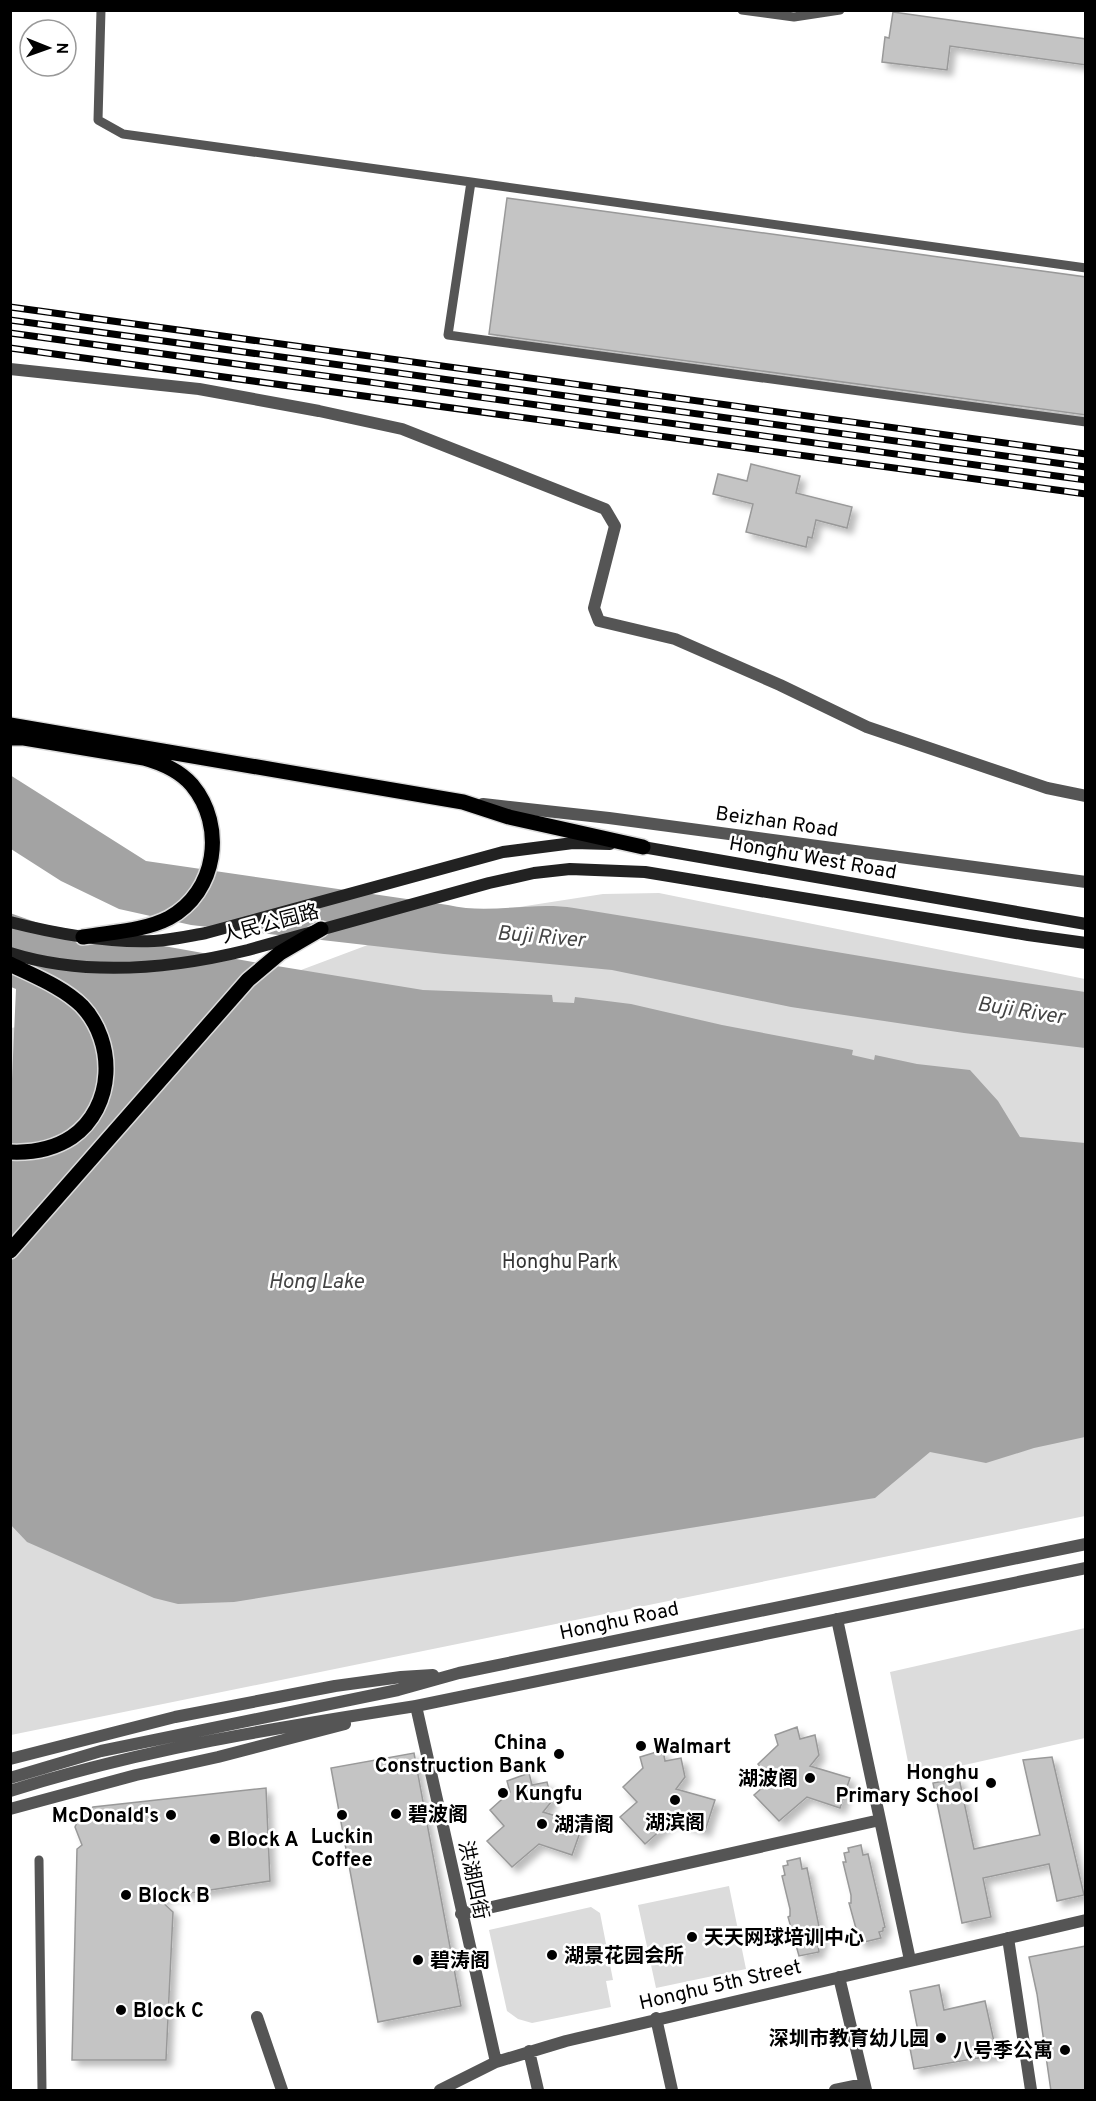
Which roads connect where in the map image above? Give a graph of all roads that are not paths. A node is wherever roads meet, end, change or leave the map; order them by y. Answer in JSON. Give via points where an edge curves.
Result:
{"nodes":[{"id":1,"x":101,"y":10,"type":"edge"},
{"id":2,"x":742,"y":10,"type":"edge"},
{"id":3,"x":840,"y":10,"type":"edge"},
{"id":4,"x":471,"y":182,"type":"junction"},
{"id":5,"x":1086,"y":268,"type":"edge"},
{"id":6,"x":10,"y":369,"type":"edge"},
{"id":7,"x":1086,"y":422,"type":"edge"},
{"id":8,"x":10,"y":725,"type":"edge"},
{"id":9,"x":10,"y":738,"type":"edge"},
{"id":10,"x":94,"y":744,"type":"junction"},
{"id":11,"x":1086,"y":796,"type":"edge"},
{"id":12,"x":463,"y":802,"type":"junction"},
{"id":13,"x":532,"y":847,"type":"joint"},
{"id":14,"x":643,"y":847,"type":"junction"},
{"id":15,"x":1086,"y":882,"type":"edge"},
{"id":16,"x":10,"y":922,"type":"edge"},
{"id":17,"x":1086,"y":924,"type":"edge"},
{"id":18,"x":321,"y":929,"type":"junction"},
{"id":19,"x":83,"y":937,"type":"junction"},
{"id":20,"x":1086,"y":943,"type":"edge"},
{"id":21,"x":10,"y":953,"type":"edge"},
{"id":22,"x":10,"y":964,"type":"edge"},
{"id":23,"x":10,"y":1152,"type":"edge"},
{"id":24,"x":10,"y":1251,"type":"edge"},
{"id":25,"x":1086,"y":1544,"type":"edge"},
{"id":26,"x":1086,"y":1568,"type":"edge"},
{"id":27,"x":837,"y":1619,"type":"junction"},
{"id":28,"x":459,"y":1673,"type":"junction"},
{"id":29,"x":416,"y":1706,"type":"junction"},
{"id":30,"x":163,"y":1745,"type":"junction"},
{"id":31,"x":10,"y":1759,"type":"edge"},
{"id":32,"x":10,"y":1778,"type":"edge"},
{"id":33,"x":10,"y":1791,"type":"edge"},
{"id":34,"x":10,"y":1809,"type":"edge"},
{"id":35,"x":880,"y":1820,"type":"junction"},
{"id":36,"x":39,"y":1860,"type":"dead end"},
{"id":37,"x":461,"y":1914,"type":"junction"},
{"id":38,"x":1086,"y":1920,"type":"edge"},
{"id":39,"x":1008,"y":1938,"type":"junction"},
{"id":40,"x":910,"y":1960,"type":"junction"},
{"id":41,"x":839,"y":1977,"type":"junction"},
{"id":42,"x":257,"y":2017,"type":"dead end"},
{"id":43,"x":656,"y":2018,"type":"junction"},
{"id":44,"x":529,"y":2051,"type":"junction"},
{"id":45,"x":496,"y":2062,"type":"junction"},
{"id":46,"x":865,"y":2087,"type":"edge"},
{"id":47,"x":42,"y":2091,"type":"edge"},
{"id":48,"x":282,"y":2091,"type":"edge"},
{"id":49,"x":440,"y":2091,"type":"edge"},
{"id":50,"x":538,"y":2091,"type":"edge"},
{"id":51,"x":672,"y":2091,"type":"edge"},
{"id":52,"x":835,"y":2091,"type":"edge"},
{"id":53,"x":1031,"y":2091,"type":"edge"}],
"edges":[{"from":1,"to":4,"type":"lane","via":[[98,120],[123,134]]},
{"from":2,"to":3,"type":"lane","via":[[794,17]]},
{"from":4,"to":5,"type":"lane"},
{"from":4,"to":7,"type":"lane","via":[[448,335]]},
{"from":6,"to":11,"type":"street","via":[[199,389],[319,411],[402,429],[528,478],[605,509],[615,526],[594,608],[599,621],[675,639],[867,727],[1047,788]]},
{"from":8,"to":10,"type":"main road"},
{"from":9,"to":10,"type":"main road"},
{"from":10,"to":12,"type":"main road"},
{"from":10,"to":19,"type":"main road","via":[[152,760],[179,773],[205,805],[213,838],[208,874],[200,888],[170,917],[152,925]]},
{"from":12,"to":14,"type":"main road","via":[[509,817]]},
{"from":12,"to":15,"type":"street","name":"Beizhan Road"},
{"from":13,"to":14,"type":"main road","name":"Honghu West Road","via":[[573,843]]},
{"from":13,"to":19,"type":"main road","name":"人民公园路","via":[[206,933],[155,941]]},
{"from":14,"to":17,"type":"main road","name":"Honghu West Road"},
{"from":16,"to":19,"type":"main road","name":"人民公园路"},
{"from":18,"to":20,"type":"main road","name":"人民公园路","via":[[489,883],[570,869],[645,872]]},
{"from":18,"to":21,"type":"main road","name":"人民公园路","via":[[211,959],[164,965],[71,965]]},
{"from":18,"to":24,"type":"main road","via":[[280,953],[248,980]]},
{"from":22,"to":23,"type":"main road","via":[[64,992],[82,1007],[105,1050],[107,1077],[101,1100],[74,1136],[39,1150]]},
{"from":25,"to":28,"type":"street","name":"Honghu Road"},
{"from":26,"to":27,"type":"street"},
{"from":27,"to":29,"type":"street"},
{"from":27,"to":35,"type":"street"},
{"from":28,"to":30,"type":"street","name":"Honghu Road"},
{"from":28,"to":31,"type":"street","via":[[400,1677],[281,1696],[176,1717]]},
{"from":29,"to":30,"type":"street"},
{"from":29,"to":34,"type":"street"},
{"from":29,"to":37,"type":"street","name":"洪湖四街"},
{"from":30,"to":32,"type":"street","via":[[101,1751]]},
{"from":30,"to":33,"type":"street"},
{"from":35,"to":37,"type":"street"},
{"from":35,"to":40,"type":"street"},
{"from":36,"to":47,"type":"lane"},
{"from":37,"to":45,"type":"street","name":"洪湖四街"},
{"from":38,"to":39,"type":"street","name":"Honghu 5th Street"},
{"from":39,"to":40,"type":"street","name":"Honghu 5th Street"},
{"from":39,"to":53,"type":"street"},
{"from":40,"to":41,"type":"street","name":"Honghu 5th Street"},
{"from":41,"to":43,"type":"street","name":"Honghu 5th Street"},
{"from":41,"to":46,"type":"street"},
{"from":42,"to":48,"type":"street"},
{"from":43,"to":44,"type":"street","name":"Honghu 5th Street"},
{"from":43,"to":51,"type":"street"},
{"from":44,"to":45,"type":"street","name":"Honghu 5th Street"},
{"from":44,"to":50,"type":"street"},
{"from":45,"to":49,"type":"street","name":"Honghu 5th Street"},
{"from":46,"to":52,"type":"street"}]}
